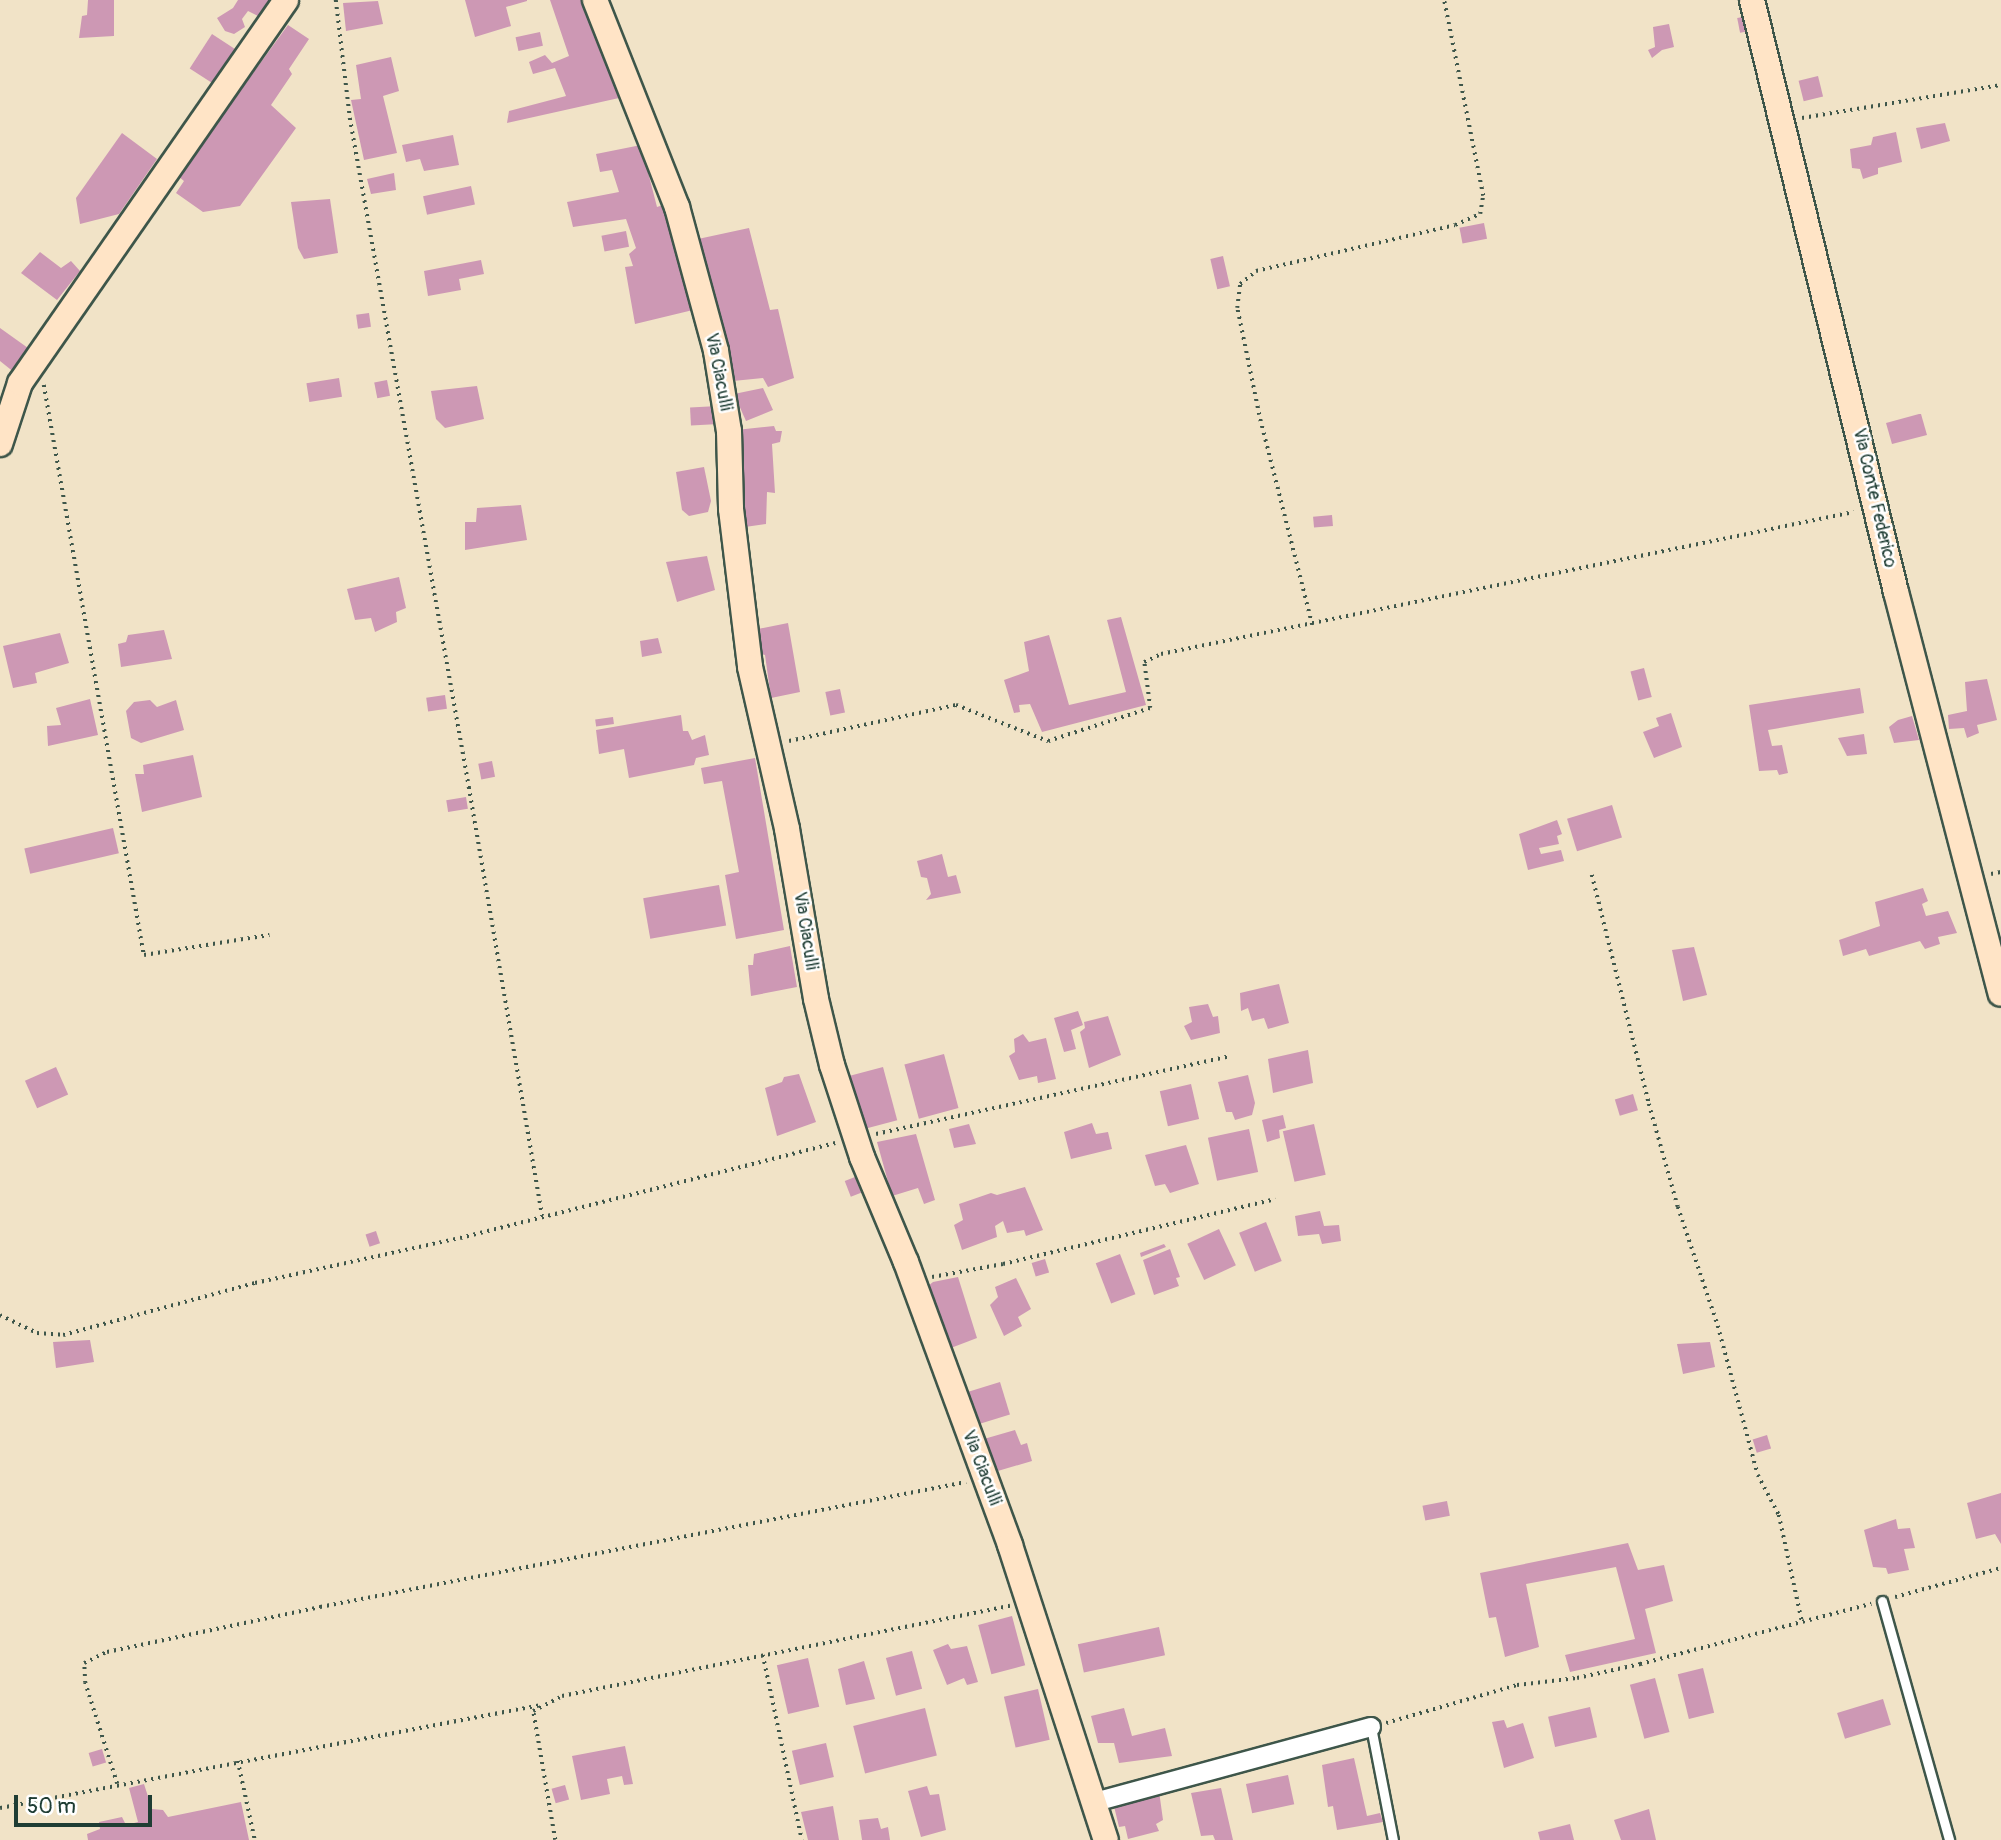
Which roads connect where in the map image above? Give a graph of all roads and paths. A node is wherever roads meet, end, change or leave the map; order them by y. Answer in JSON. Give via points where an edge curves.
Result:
{"nodes":[{"id":1,"x":286,"y":0,"type":"edge"},
{"id":2,"x":336,"y":0,"type":"edge"},
{"id":3,"x":595,"y":0,"type":"edge"},
{"id":4,"x":1444,"y":0,"type":"edge"},
{"id":5,"x":1752,"y":0,"type":"edge"},
{"id":6,"x":2001,"y":85,"type":"edge"},
{"id":7,"x":1782,"y":121,"type":"junction"},
{"id":8,"x":36,"y":359,"type":"junction"},
{"id":9,"x":0,"y":444,"type":"edge"},
{"id":10,"x":1877,"y":508,"type":"junction"},
{"id":11,"x":1312,"y":625,"type":"junction"},
{"id":12,"x":769,"y":745,"type":"junction"},
{"id":13,"x":1592,"y":875,"type":"dead end"},
{"id":14,"x":269,"y":935,"type":"dead end"},
{"id":15,"x":2001,"y":995,"type":"edge"},
{"id":16,"x":1231,"y":1056,"type":"dead end"},
{"id":17,"x":856,"y":1138,"type":"junction"},
{"id":18,"x":1275,"y":1199,"type":"dead end"},
{"id":19,"x":542,"y":1216,"type":"junction"},
{"id":20,"x":914,"y":1286,"type":"junction"},
{"id":21,"x":0,"y":1315,"type":"edge"},
{"id":22,"x":985,"y":1479,"type":"junction"},
{"id":23,"x":2001,"y":1568,"type":"edge"},
{"id":24,"x":1882,"y":1601,"type":"junction"},
{"id":25,"x":1028,"y":1603,"type":"junction"},
{"id":26,"x":1802,"y":1621,"type":"junction"},
{"id":27,"x":763,"y":1655,"type":"junction"},
{"id":28,"x":545,"y":1704,"type":"junction"},
{"id":29,"x":1371,"y":1727,"type":"junction"},
{"id":30,"x":238,"y":1761,"type":"junction"},
{"id":31,"x":117,"y":1784,"type":"junction"},
{"id":32,"x":1095,"y":1801,"type":"junction"},
{"id":33,"x":0,"y":1808,"type":"edge"},
{"id":34,"x":255,"y":1840,"type":"edge"},
{"id":35,"x":555,"y":1840,"type":"edge"},
{"id":36,"x":802,"y":1840,"type":"edge"},
{"id":37,"x":1106,"y":1840,"type":"edge"},
{"id":38,"x":1394,"y":1840,"type":"edge"},
{"id":39,"x":1949,"y":1840,"type":"edge"}],
"edges":[{"from":1,"to":8,"type":"street"},
{"from":2,"to":19,"type":"path","via":[[350,118]]},
{"from":3,"to":12,"type":"street","name":"Via Ciaculli","via":[[677,207],[716,351],[729,431],[731,509],[750,667]]},
{"from":4,"to":11,"type":"path","via":[[1483,197],[1480,214],[1455,225],[1256,271],[1240,284],[1237,307],[1259,415]]},
{"from":5,"to":7,"type":"street","name":"Via Conte Federico"},
{"from":6,"to":7,"type":"path"},
{"from":7,"to":10,"type":"street","name":"Via Conte Federico"},
{"from":8,"to":9,"type":"street","via":[[20,383]]},
{"from":8,"to":14,"type":"path","via":[[49,398],[144,955]]},
{"from":10,"to":11,"type":"path"},
{"from":10,"to":15,"type":"street","name":"Via Conte Federico"},
{"from":11,"to":12,"type":"path","via":[[1161,654],[1144,662],[1150,708],[1048,741],[956,705]]},
{"from":12,"to":17,"type":"street","name":"Via Ciaculli","via":[[816,999]]},
{"from":13,"to":26,"type":"path","via":[[1649,1104],[1718,1326],[1758,1475],[1779,1515]]},
{"from":16,"to":17,"type":"path"},
{"from":17,"to":19,"type":"path"},
{"from":17,"to":20,"type":"street","name":"Via Ciaculli"},
{"from":18,"to":20,"type":"path","via":[[935,1276]]},
{"from":19,"to":21,"type":"path","via":[[255,1283],[63,1335],[37,1333]]},
{"from":20,"to":22,"type":"street","name":"Via Ciaculli"},
{"from":22,"to":25,"type":"street","name":"Via Ciaculli"},
{"from":22,"to":31,"type":"path","via":[[320,1606],[107,1652],[84,1663],[85,1683]]},
{"from":23,"to":24,"type":"path"},
{"from":24,"to":26,"type":"path"},
{"from":24,"to":39,"type":"lane"},
{"from":25,"to":27,"type":"path"},
{"from":25,"to":32,"type":"street","name":"Via Ciaculli"},
{"from":26,"to":29,"type":"path","via":[[1640,1664],[1517,1685]]},
{"from":27,"to":28,"type":"path","via":[[562,1696]]},
{"from":27,"to":36,"type":"path"},
{"from":28,"to":30,"type":"path"},
{"from":28,"to":35,"type":"path","via":[[533,1711]]},
{"from":29,"to":32,"type":"street"},
{"from":29,"to":38,"type":"lane"},
{"from":30,"to":31,"type":"path"},
{"from":30,"to":34,"type":"path"},
{"from":31,"to":33,"type":"path"},
{"from":32,"to":37,"type":"street","name":"Via Ciaculli"}]}
